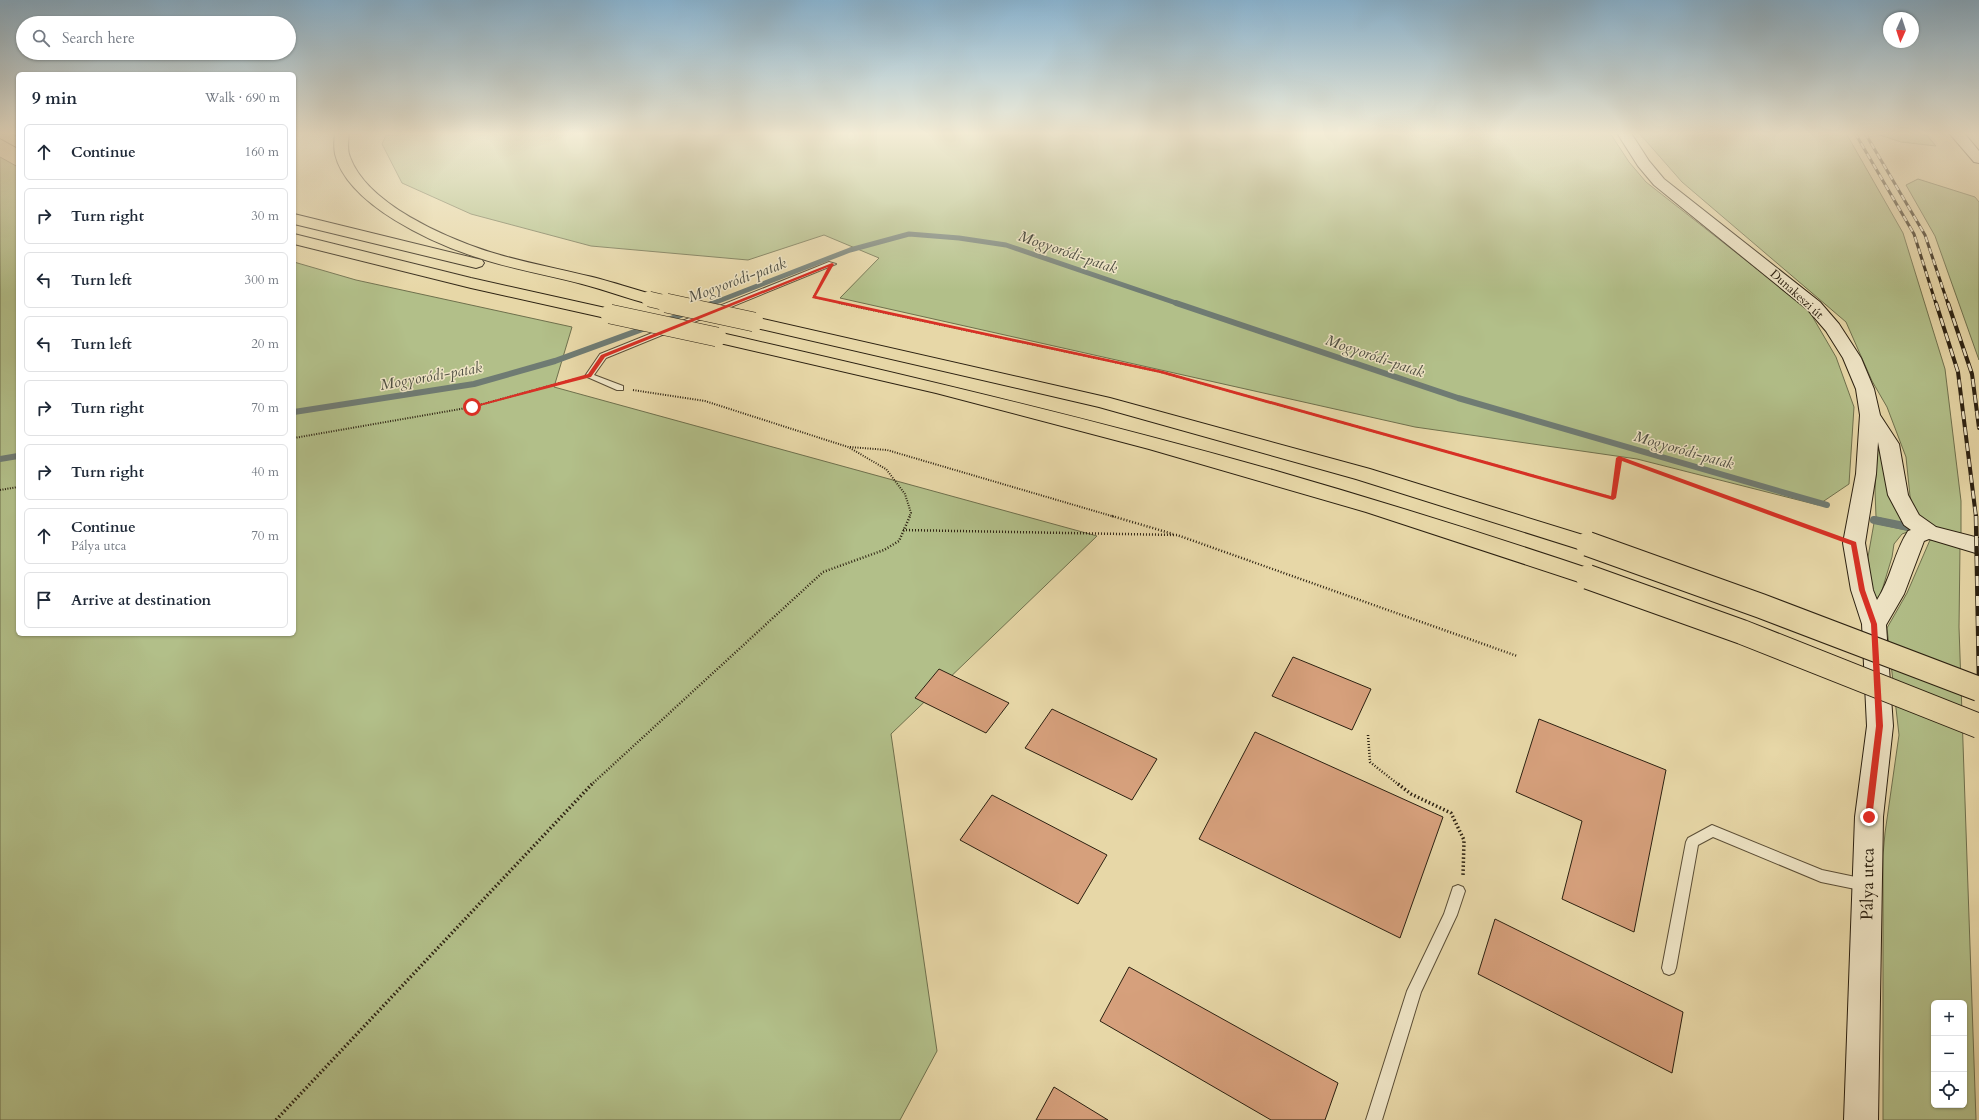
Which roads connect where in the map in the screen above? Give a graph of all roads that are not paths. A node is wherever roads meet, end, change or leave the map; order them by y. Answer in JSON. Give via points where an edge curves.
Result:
{"nodes":[{"id":1,"x":361,"y":185,"type":"edge"},
{"id":2,"x":1663,"y":185,"type":"edge"},
{"id":3,"x":296,"y":219,"type":"edge"},
{"id":4,"x":296,"y":239,"type":"edge"},
{"id":5,"x":832,"y":264,"type":"road end"},
{"id":6,"x":649,"y":299,"type":"junction"},
{"id":7,"x":620,"y":388,"type":"road end"},
{"id":8,"x":1870,"y":415,"type":"junction"},
{"id":9,"x":1929,"y":532,"type":"junction"},
{"id":10,"x":1855,"y":538,"type":"joint"},
{"id":11,"x":1979,"y":546,"type":"edge"},
{"id":12,"x":1874,"y":624,"type":"junction"},
{"id":13,"x":1979,"y":689,"type":"edge"},
{"id":14,"x":1979,"y":726,"type":"edge"},
{"id":15,"x":1867,"y":886,"type":"junction"},
{"id":16,"x":1458,"y":891,"type":"road end"},
{"id":17,"x":1669,"y":968,"type":"dead end"},
{"id":18,"x":1374,"y":1120,"type":"edge"},
{"id":19,"x":1861,"y":1120,"type":"edge"}],
"edges":[{"from":1,"to":6,"type":"highway","via":[[368,194],[419,227],[450,242],[484,254]]},
{"from":2,"to":8,"type":"street","name":"Dunakeszi út","via":[[1814,306],[1833,328],[1852,358],[1865,389]]},
{"from":3,"to":6,"type":"highway","via":[[439,255]]},
{"from":4,"to":14,"type":"highway","bridge":true,"via":[[456,279],[877,373],[1182,450],[1367,503],[1742,632]]},
{"from":5,"to":7,"type":"lane","via":[[603,356],[590,376]]},
{"from":6,"to":13,"type":"highway","bridge":true,"via":[[1104,402],[1363,474],[1588,544],[1761,606]]},
{"from":8,"to":9,"type":"street","via":[[1889,444],[1898,495],[1911,520]]},
{"from":8,"to":10,"type":"street","name":"Dunakeszi út","via":[[1866,474]]},
{"from":9,"to":11,"type":"street"},
{"from":9,"to":12,"type":"street","via":[[1916,536],[1910,545],[1893,594]]},
{"from":10,"to":12,"type":"street","name":"Pálya utca","via":[[1862,590]]},
{"from":12,"to":15,"type":"street","name":"Pálya utca","via":[[1880,726],[1869,817]]},
{"from":15,"to":17,"type":"lane","via":[[1821,876],[1712,831],[1692,842]]},
{"from":15,"to":19,"type":"street","name":"Pálya utca"},
{"from":16,"to":18,"type":"lane","via":[[1450,915],[1414,991]]}]}
